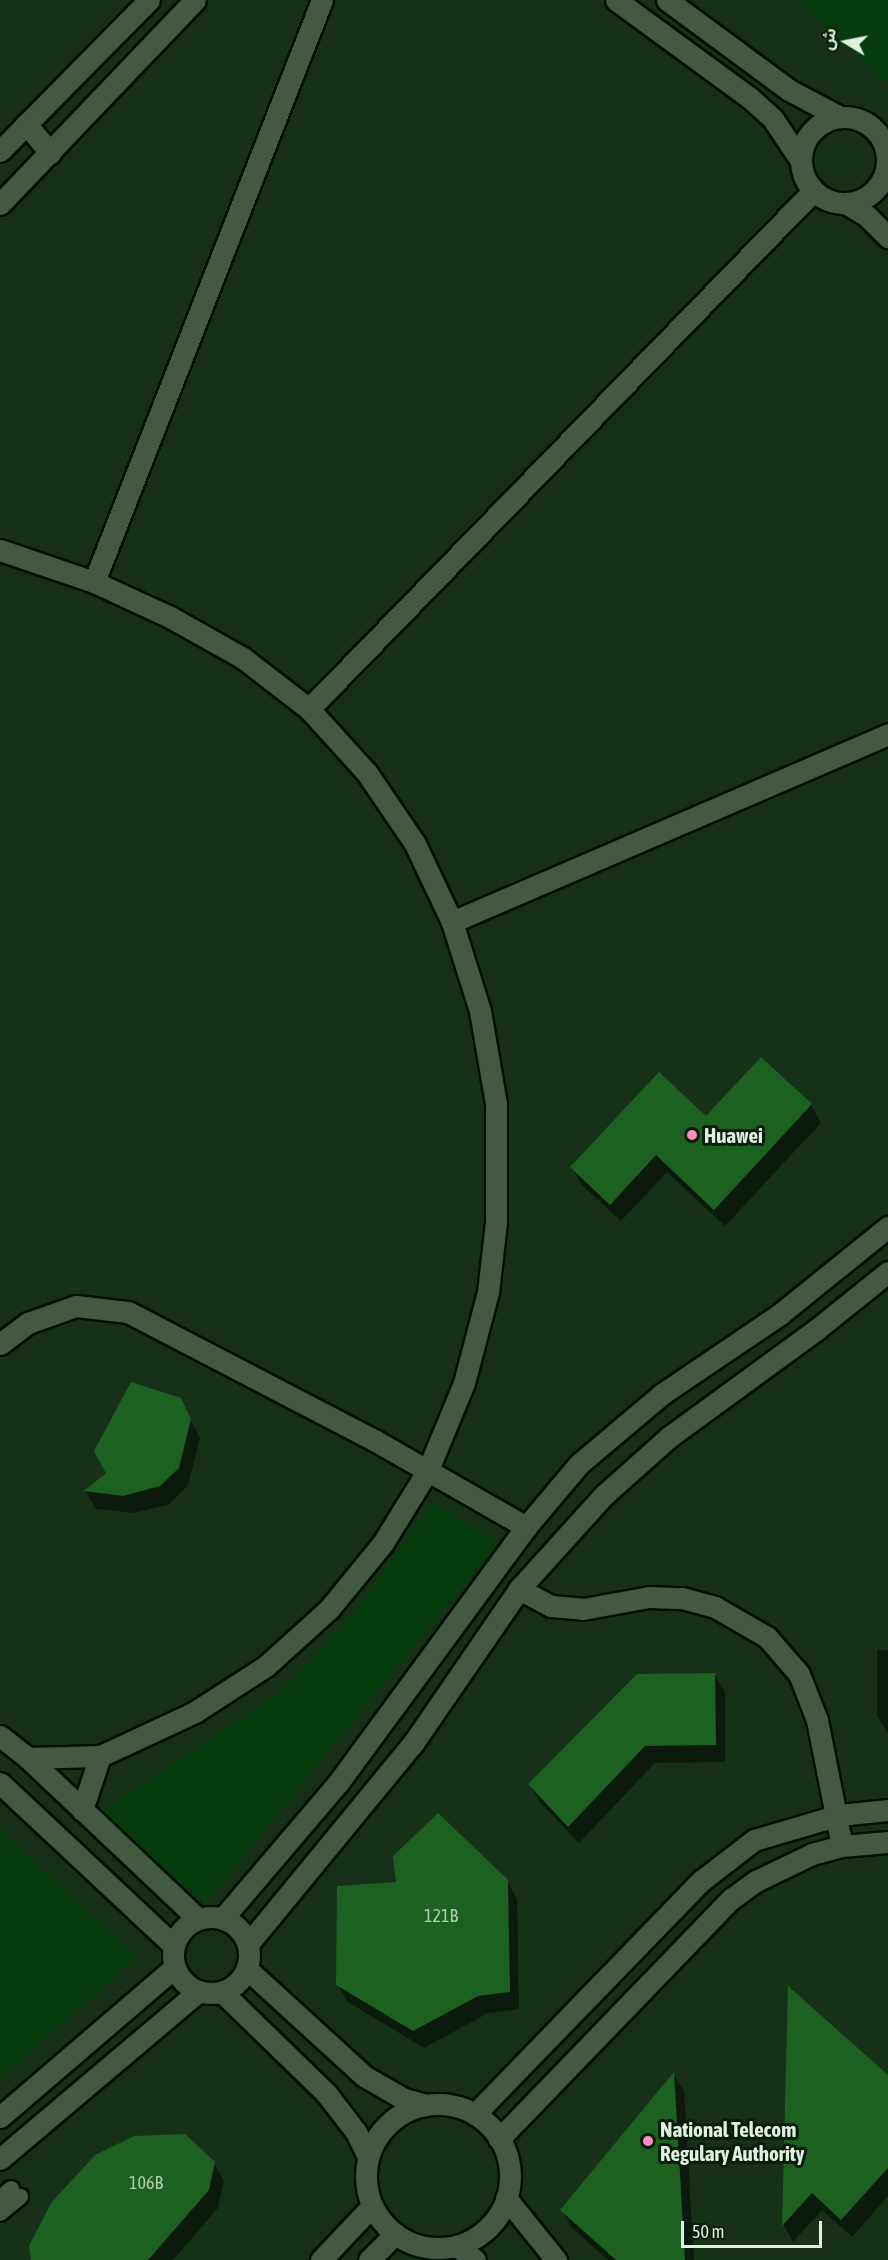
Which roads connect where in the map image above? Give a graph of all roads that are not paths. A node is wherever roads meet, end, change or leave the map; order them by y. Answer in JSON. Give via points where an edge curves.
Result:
{"nodes":[{"id":1,"x":149,"y":0,"type":"edge"},
{"id":2,"x":195,"y":0,"type":"edge"},
{"id":3,"x":306,"y":0,"type":"edge"},
{"id":4,"x":615,"y":0,"type":"edge"},
{"id":5,"x":667,"y":0,"type":"edge"},
{"id":6,"x":318,"y":10,"type":"edge"},
{"id":7,"x":840,"y":117,"type":"junction"},
{"id":8,"x":26,"y":124,"type":"junction"},
{"id":9,"x":0,"y":151,"type":"edge"},
{"id":10,"x":50,"y":153,"type":"junction"},
{"id":11,"x":801,"y":161,"type":"junction"},
{"id":12,"x":887,"y":167,"type":"edge"},
{"id":13,"x":813,"y":191,"type":"junction"},
{"id":14,"x":0,"y":204,"type":"edge"},
{"id":15,"x":847,"y":204,"type":"junction"},
{"id":16,"x":888,"y":237,"type":"edge"},
{"id":17,"x":0,"y":550,"type":"edge"},
{"id":18,"x":94,"y":582,"type":"junction"},
{"id":19,"x":309,"y":709,"type":"junction"},
{"id":20,"x":888,"y":734,"type":"edge"},
{"id":21,"x":452,"y":922,"type":"junction"},
{"id":22,"x":888,"y":1227,"type":"edge"},
{"id":23,"x":888,"y":1272,"type":"edge"},
{"id":24,"x":0,"y":1344,"type":"edge"},
{"id":25,"x":428,"y":1470,"type":"junction"},
{"id":26,"x":526,"y":1527,"type":"junction"},
{"id":27,"x":519,"y":1589,"type":"junction"},
{"id":28,"x":0,"y":1736,"type":"edge"},
{"id":29,"x":100,"y":1756,"type":"junction"},
{"id":30,"x":28,"y":1758,"type":"junction"},
{"id":31,"x":0,"y":1783,"type":"edge"},
{"id":32,"x":82,"y":1810,"type":"junction"},
{"id":33,"x":888,"y":1810,"type":"edge"},
{"id":34,"x":839,"y":1815,"type":"junction"},
{"id":35,"x":888,"y":1842,"type":"edge"},
{"id":36,"x":842,"y":1846,"type":"junction"},
{"id":37,"x":223,"y":1918,"type":"junction"},
{"id":38,"x":198,"y":1919,"type":"junction"},
{"id":39,"x":248,"y":1944,"type":"junction"},
{"id":40,"x":175,"y":1956,"type":"junction"},
{"id":41,"x":247,"y":1969,"type":"junction"},
{"id":42,"x":199,"y":1991,"type":"junction"},
{"id":43,"x":222,"y":1992,"type":"junction"},
{"id":44,"x":426,"y":2105,"type":"junction"},
{"id":45,"x":475,"y":2114,"type":"junction"},
{"id":46,"x":0,"y":2117,"type":"edge"},
{"id":47,"x":499,"y":2139,"type":"junction"},
{"id":48,"x":368,"y":2157,"type":"junction"},
{"id":49,"x":0,"y":2159,"type":"edge"},
{"id":50,"x":10,"y":2195,"type":"edge"},
{"id":51,"x":506,"y":2198,"type":"junction"},
{"id":52,"x":372,"y":2206,"type":"junction"},
{"id":53,"x":0,"y":2213,"type":"edge"},
{"id":54,"x":395,"y":2234,"type":"junction"},
{"id":55,"x":458,"y":2247,"type":"junction"},
{"id":56,"x":321,"y":2260,"type":"edge"},
{"id":57,"x":369,"y":2260,"type":"edge"},
{"id":58,"x":475,"y":2260,"type":"edge"},
{"id":59,"x":556,"y":2260,"type":"edge"}],
"edges":[{"from":1,"to":8,"type":"street"},
{"from":2,"to":10,"type":"street"},
{"from":3,"to":6,"type":"street"},
{"from":4,"to":11,"type":"street","via":[[750,98],[773,119]]},
{"from":5,"to":7,"type":"street","via":[[789,90]]},
{"from":6,"to":18,"type":"street"},
{"from":7,"to":11,"type":"street","via":[[827,120],[808,136]]},
{"from":7,"to":12,"type":"street","via":[[858,120],[874,129],[884,145]]},
{"from":8,"to":9,"type":"street"},
{"from":8,"to":10,"type":"street"},
{"from":10,"to":14,"type":"street"},
{"from":11,"to":13,"type":"street"},
{"from":12,"to":15,"type":"street","via":[[870,195]]},
{"from":13,"to":15,"type":"street","via":[[834,203]]},
{"from":13,"to":19,"type":"street"},
{"from":15,"to":16,"type":"street","via":[[867,216]]},
{"from":17,"to":18,"type":"street"},
{"from":18,"to":19,"type":"street","via":[[170,616],[243,658]]},
{"from":19,"to":21,"type":"street","via":[[367,772],[415,844]]},
{"from":20,"to":21,"type":"street"},
{"from":21,"to":25,"type":"street","via":[[480,1011],[496,1104],[496,1222],[488,1292],[464,1383]]},
{"from":22,"to":26,"type":"street","via":[[771,1320],[662,1394],[579,1464]]},
{"from":23,"to":27,"type":"street","via":[[669,1437],[604,1495]]},
{"from":24,"to":25,"type":"street","via":[[38,1319],[76,1306],[128,1312]]},
{"from":25,"to":26,"type":"street"},
{"from":25,"to":29,"type":"street","via":[[383,1543],[345,1590],[266,1666],[195,1712]]},
{"from":26,"to":37,"type":"street","via":[[339,1783]]},
{"from":27,"to":34,"type":"street","via":[[551,1606],[583,1609],[649,1597],[682,1598],[715,1607],[768,1637],[799,1674],[817,1720]]},
{"from":27,"to":39,"type":"street","via":[[414,1742]]},
{"from":28,"to":30,"type":"street"},
{"from":29,"to":30,"type":"street"},
{"from":29,"to":32,"type":"street"},
{"from":30,"to":32,"type":"street"},
{"from":31,"to":40,"type":"street"},
{"from":32,"to":38,"type":"street"},
{"from":33,"to":34,"type":"street"},
{"from":34,"to":36,"type":"street"},
{"from":34,"to":45,"type":"street","via":[[754,1840],[700,1881]]},
{"from":35,"to":36,"type":"street"},
{"from":36,"to":47,"type":"street","via":[[783,1866],[731,1899]]},
{"from":37,"to":38,"type":"street"},
{"from":37,"to":39,"type":"street","via":[[243,1933]]},
{"from":38,"to":40,"type":"street","via":[[183,1929]]},
{"from":39,"to":41,"type":"street"},
{"from":40,"to":42,"type":"street","via":[[180,1977]]},
{"from":40,"to":46,"type":"street"},
{"from":41,"to":43,"type":"street","via":[[241,1979]]},
{"from":41,"to":44,"type":"street","via":[[364,2076],[394,2094]]},
{"from":42,"to":43,"type":"street"},
{"from":42,"to":49,"type":"street"},
{"from":43,"to":48,"type":"street","via":[[326,2093],[356,2133]]},
{"from":44,"to":45,"type":"street","via":[[443,2104]]},
{"from":44,"to":48,"type":"street","via":[[390,2123]]},
{"from":45,"to":47,"type":"street"},
{"from":47,"to":51,"type":"street","via":[[509,2177]]},
{"from":48,"to":52,"type":"street","via":[[367,2190]]},
{"from":50,"to":53,"type":"street"},
{"from":51,"to":55,"type":"street","via":[[484,2231]]},
{"from":51,"to":59,"type":"street"},
{"from":52,"to":54,"type":"street"},
{"from":52,"to":56,"type":"street"},
{"from":54,"to":55,"type":"street","via":[[430,2248]]},
{"from":54,"to":57,"type":"street"},
{"from":55,"to":58,"type":"street"}]}
